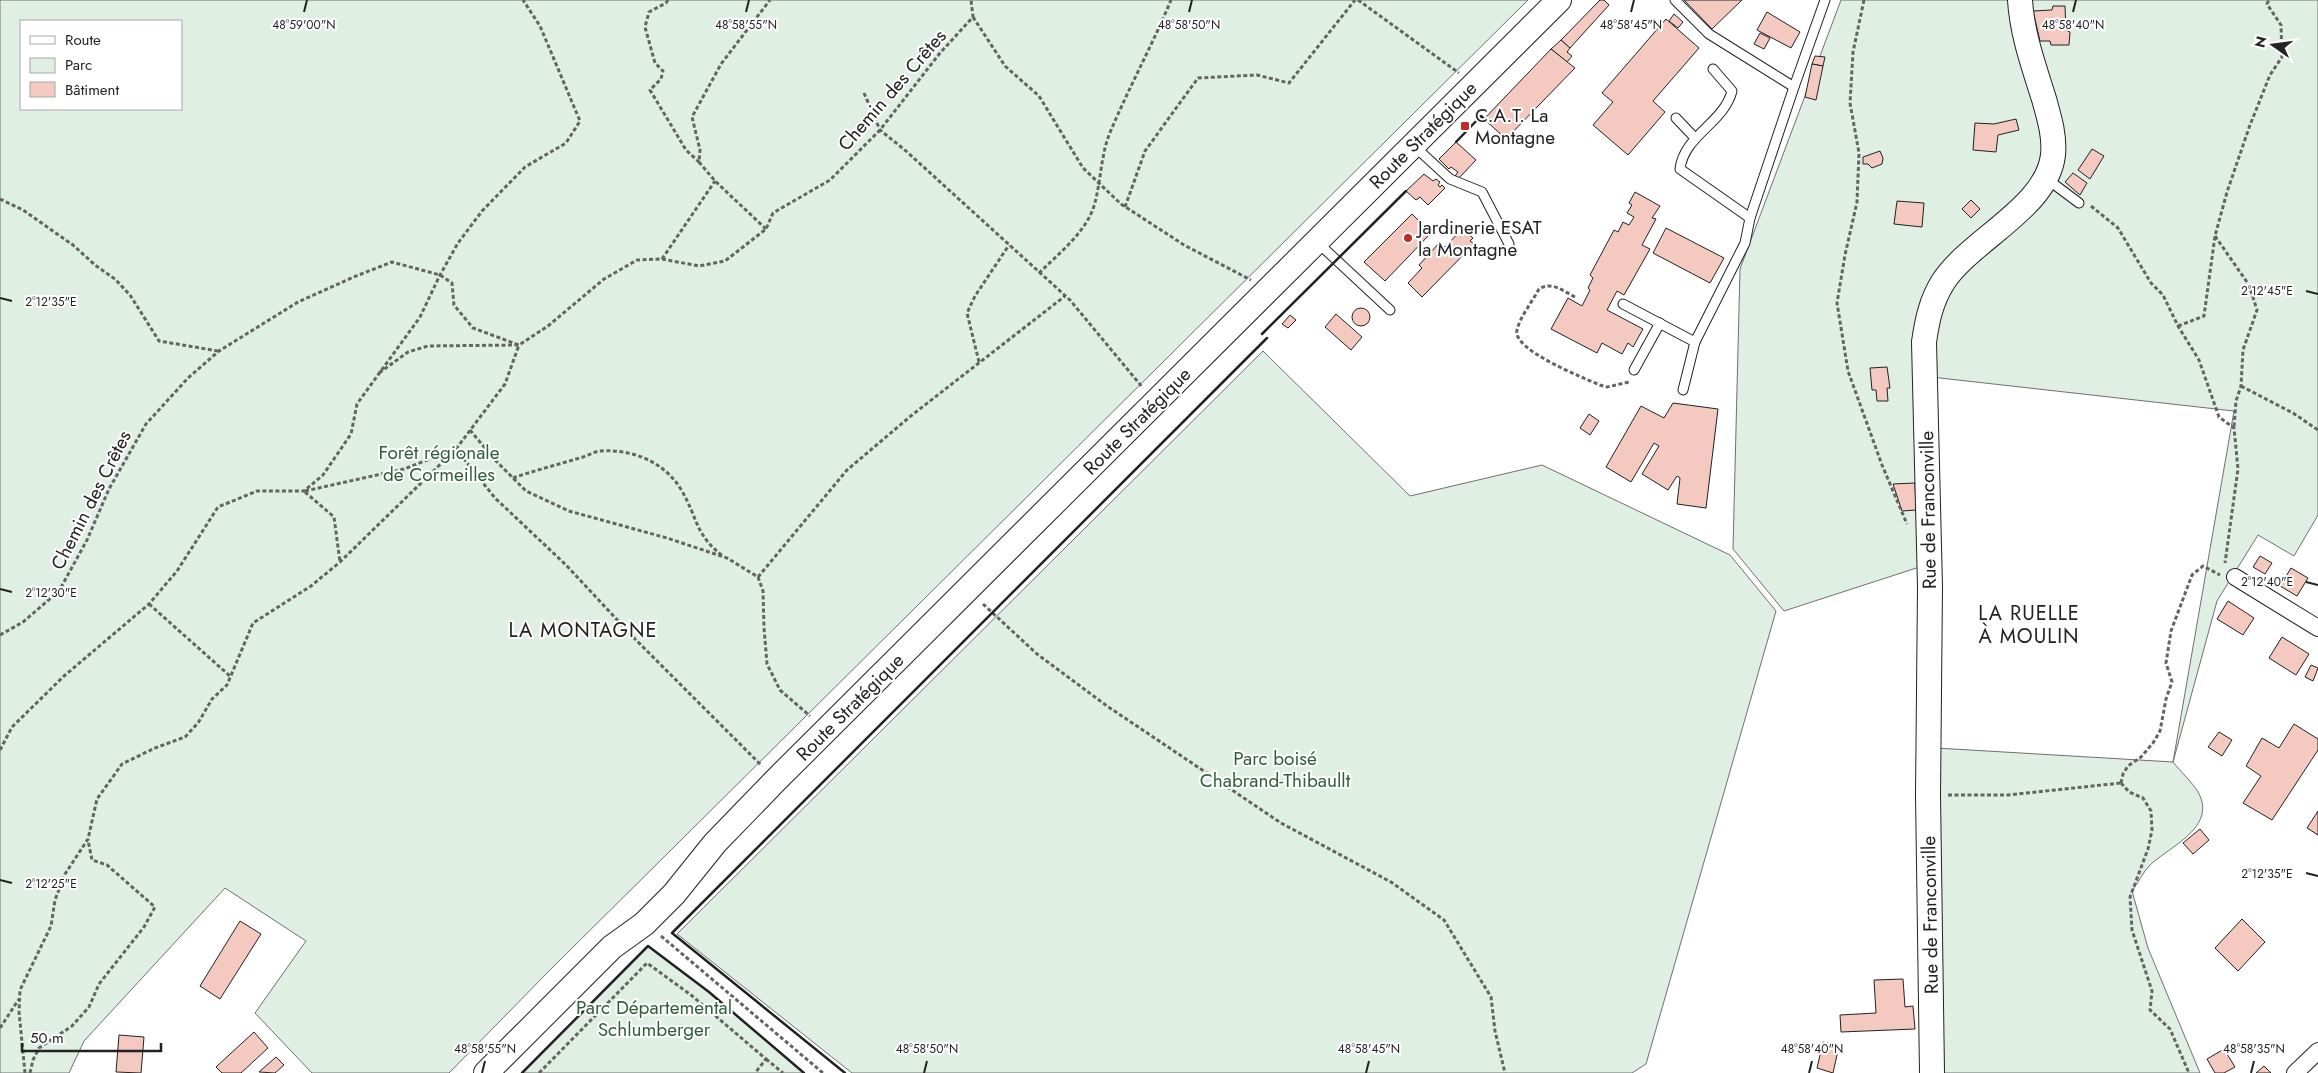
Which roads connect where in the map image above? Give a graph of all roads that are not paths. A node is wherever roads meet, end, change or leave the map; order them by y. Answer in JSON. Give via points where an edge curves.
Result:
{"nodes":[{"id":1,"x":1559,"y":0,"type":"edge"},
{"id":2,"x":1675,"y":0,"type":"edge"},
{"id":3,"x":1825,"y":0,"type":"edge"},
{"id":4,"x":2020,"y":0,"type":"edge"},
{"id":5,"x":1713,"y":69,"type":"dead end"},
{"id":6,"x":1794,"y":87,"type":"junction"},
{"id":7,"x":1676,"y":118,"type":"dead end"},
{"id":8,"x":1694,"y":138,"type":"junction"},
{"id":9,"x":1413,"y":145,"type":"junction"},
{"id":10,"x":2046,"y":178,"type":"junction"},
{"id":11,"x":2079,"y":203,"type":"road end"},
{"id":12,"x":1750,"y":218,"type":"junction"},
{"id":13,"x":1317,"y":241,"type":"junction"},
{"id":14,"x":1509,"y":244,"type":"dead end"},
{"id":15,"x":1623,"y":304,"type":"dead end"},
{"id":16,"x":1390,"y":310,"type":"dead end"},
{"id":17,"x":1660,"y":324,"type":"junction"},
{"id":18,"x":1695,"y":342,"type":"junction"},
{"id":19,"x":1634,"y":370,"type":"road end"},
{"id":20,"x":1683,"y":390,"type":"dead end"},
{"id":21,"x":2235,"y":577,"type":"road end"},
{"id":22,"x":2318,"y":628,"type":"edge"},
{"id":23,"x":2318,"y":1051,"type":"edge"},
{"id":24,"x":486,"y":1073,"type":"edge"},
{"id":25,"x":1932,"y":1073,"type":"edge"},
{"id":26,"x":2295,"y":1073,"type":"edge"}],
"edges":[{"from":1,"to":9,"type":"street","name":"Route Stratégique"},
{"from":2,"to":6,"type":"lane","via":[[1709,34]]},
{"from":3,"to":6,"type":"lane"},
{"from":4,"to":10,"type":"street","name":"Rue de Franconville","via":[[2021,20],[2053,139],[2053,156]]},
{"from":5,"to":8,"type":"lane","via":[[1732,91],[1719,116]]},
{"from":6,"to":12,"type":"lane"},
{"from":7,"to":8,"type":"lane"},
{"from":8,"to":12,"type":"lane","via":[[1680,169]]},
{"from":9,"to":13,"type":"street","name":"Route Stratégique"},
{"from":9,"to":14,"type":"lane","via":[[1450,179],[1482,192]]},
{"from":10,"to":11,"type":"lane"},
{"from":10,"to":25,"type":"street","name":"Rue de Franconville","via":[[2029,201],[1963,259],[1943,282],[1929,310],[1924,342]]},
{"from":12,"to":18,"type":"lane","via":[[1745,243]]},
{"from":13,"to":16,"type":"lane"},
{"from":13,"to":24,"type":"street","name":"Route Stratégique","via":[[715,843],[634,914],[612,947]]},
{"from":15,"to":17,"type":"lane"},
{"from":17,"to":18,"type":"lane"},
{"from":17,"to":19,"type":"lane"},
{"from":18,"to":20,"type":"lane"},
{"from":21,"to":22,"type":"street"},
{"from":23,"to":26,"type":"street"}]}
